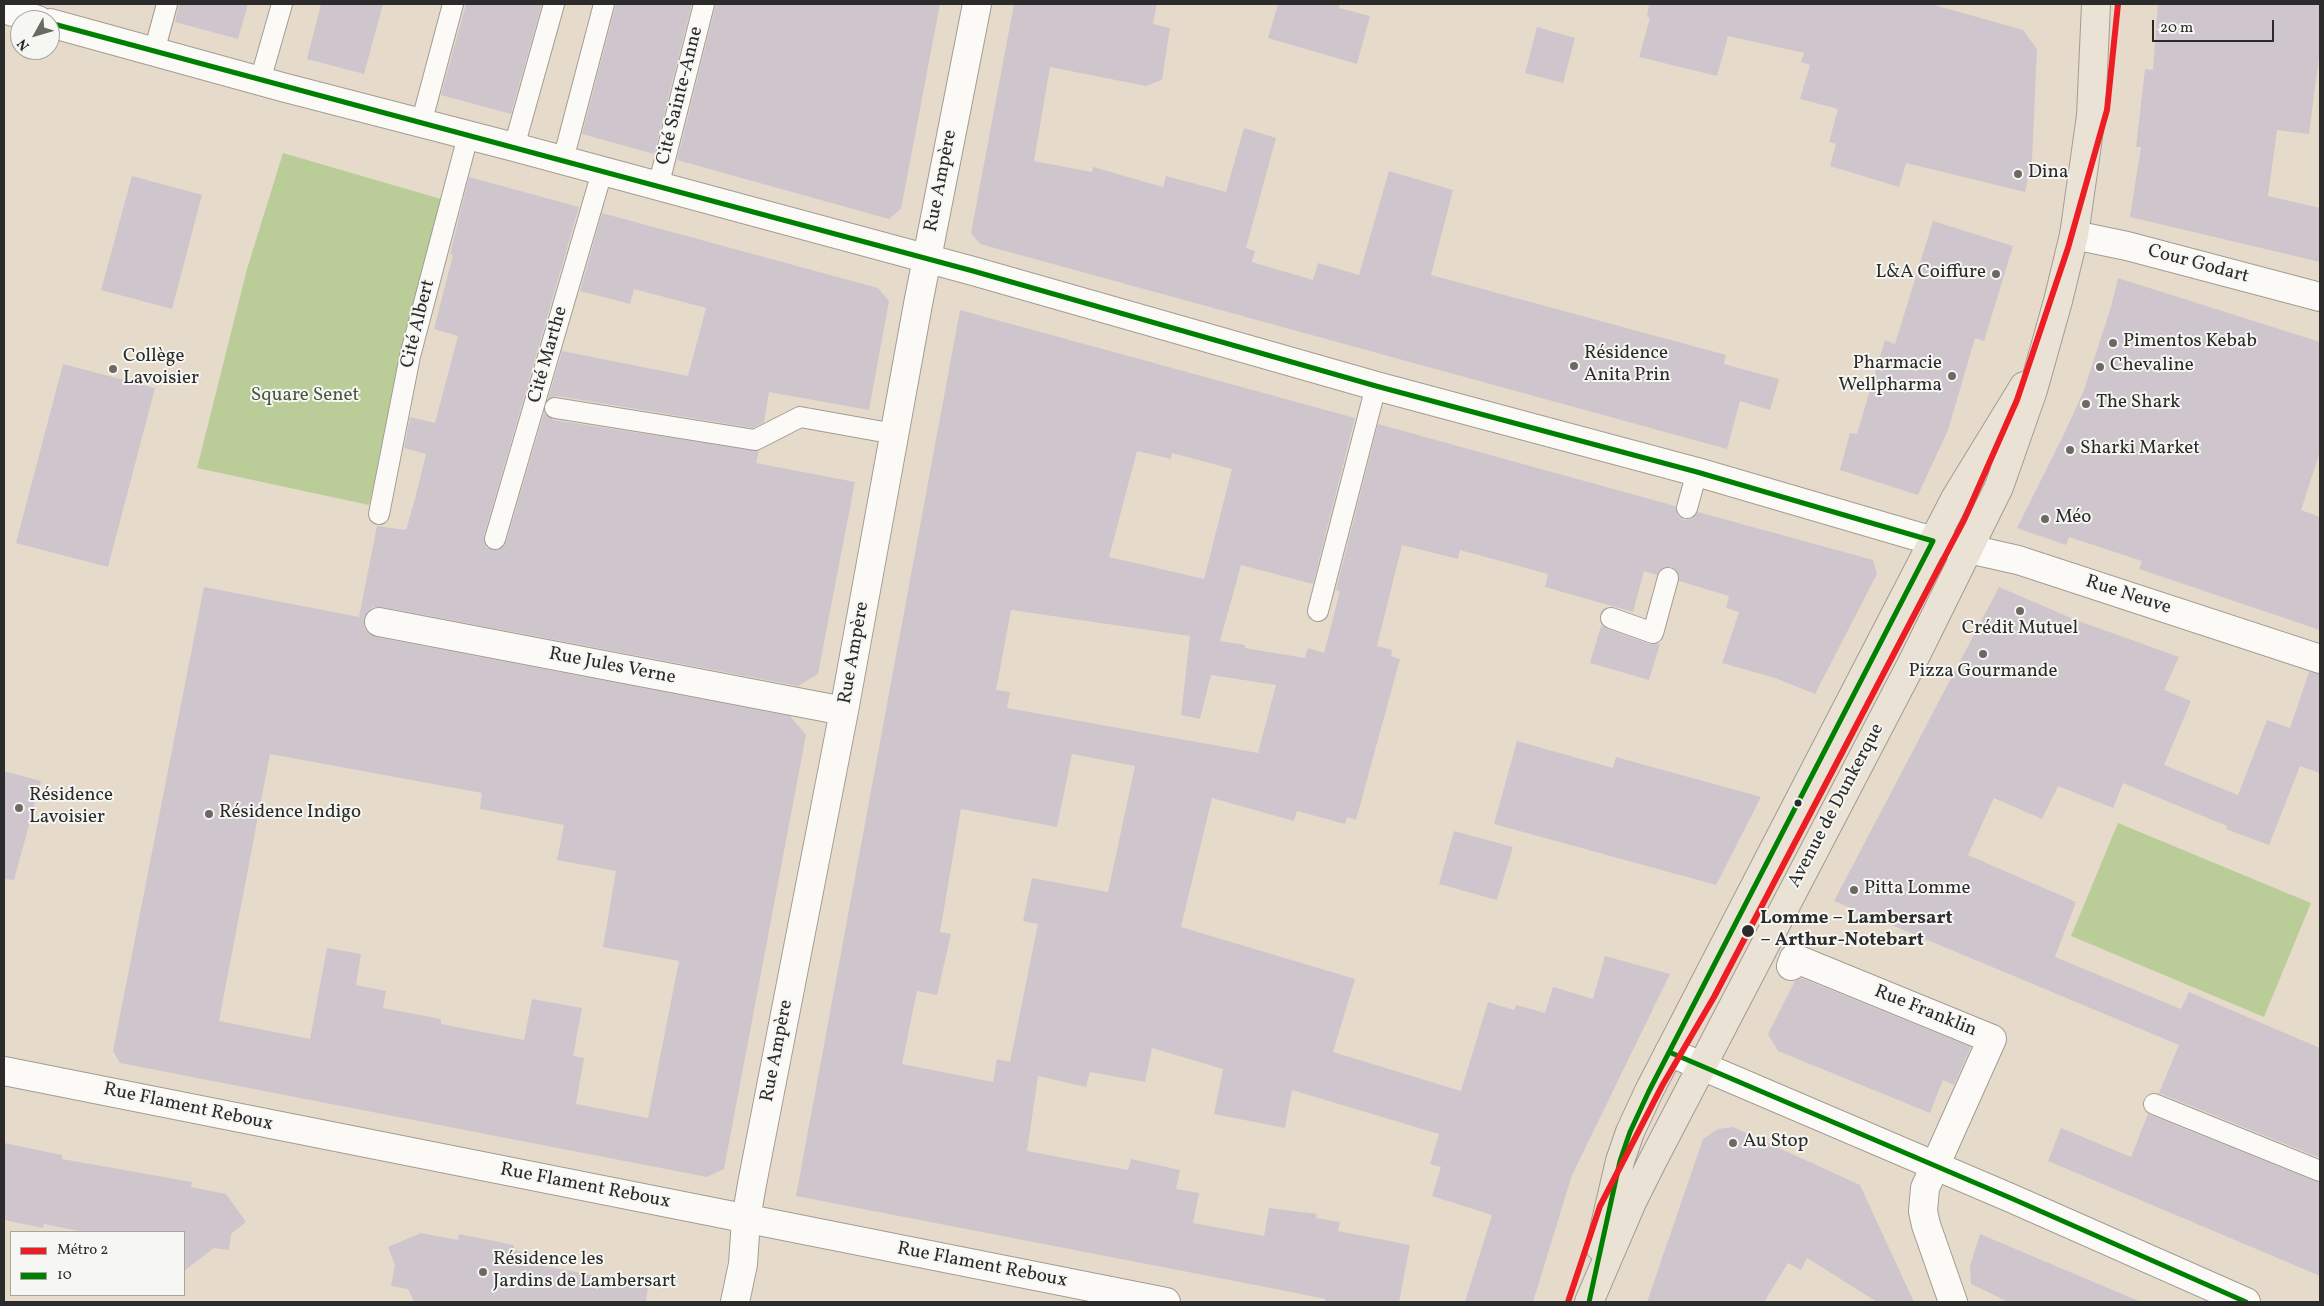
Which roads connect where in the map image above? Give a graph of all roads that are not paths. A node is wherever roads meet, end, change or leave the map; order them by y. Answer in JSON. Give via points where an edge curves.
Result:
{"nodes":[{"id":1,"x":167,"y":4,"type":"edge"},
{"id":2,"x":282,"y":4,"type":"edge"},
{"id":3,"x":453,"y":4,"type":"edge"},
{"id":4,"x":554,"y":4,"type":"edge"},
{"id":5,"x":604,"y":4,"type":"edge"},
{"id":6,"x":704,"y":4,"type":"edge"},
{"id":7,"x":977,"y":4,"type":"edge"},
{"id":8,"x":2096,"y":4,"type":"edge"},
{"id":9,"x":60,"y":26,"type":"edge"},
{"id":10,"x":154,"y":52,"type":"junction"},
{"id":11,"x":260,"y":82,"type":"junction"},
{"id":12,"x":421,"y":124,"type":"junction"},
{"id":13,"x":468,"y":136,"type":"junction"},
{"id":14,"x":514,"y":147,"type":"junction"},
{"id":15,"x":563,"y":160,"type":"junction"},
{"id":16,"x":602,"y":172,"type":"junction"},
{"id":17,"x":658,"y":187,"type":"junction"},
{"id":18,"x":2074,"y":236,"type":"junction"},
{"id":19,"x":928,"y":260,"type":"junction"},
{"id":20,"x":2320,"y":297,"type":"edge"},
{"id":21,"x":2041,"y":357,"type":"junction"},
{"id":22,"x":1376,"y":386,"type":"junction"},
{"id":23,"x":555,"y":408,"type":"dead end"},
{"id":24,"x":895,"y":434,"type":"junction"},
{"id":25,"x":1697,"y":472,"type":"junction"},
{"id":26,"x":1687,"y":508,"type":"dead end"},
{"id":27,"x":379,"y":514,"type":"dead end"},
{"id":28,"x":495,"y":539,"type":"dead end"},
{"id":29,"x":1933,"y":541,"type":"junction"},
{"id":30,"x":1969,"y":549,"type":"junction"},
{"id":31,"x":1668,"y":578,"type":"dead end"},
{"id":32,"x":1318,"y":611,"type":"dead end"},
{"id":33,"x":1611,"y":618,"type":"dead end"},
{"id":34,"x":379,"y":622,"type":"dead end"},
{"id":35,"x":2320,"y":659,"type":"edge"},
{"id":36,"x":844,"y":711,"type":"junction"},
{"id":37,"x":1790,"y":966,"type":"dead end"},
{"id":38,"x":1669,"y":1052,"type":"junction"},
{"id":39,"x":1702,"y":1066,"type":"junction"},
{"id":40,"x":4,"y":1071,"type":"edge"},
{"id":41,"x":2154,"y":1104,"type":"dead end"},
{"id":42,"x":1935,"y":1166,"type":"junction"},
{"id":43,"x":2320,"y":1171,"type":"edge"},
{"id":44,"x":746,"y":1219,"type":"junction"},
{"id":45,"x":735,"y":1302,"type":"edge"},
{"id":46,"x":1166,"y":1302,"type":"edge"},
{"id":47,"x":1589,"y":1302,"type":"edge"},
{"id":48,"x":1953,"y":1302,"type":"edge"},
{"id":49,"x":2246,"y":1302,"type":"edge"}],
"edges":[{"from":1,"to":10,"type":"lane"},
{"from":2,"to":11,"type":"lane"},
{"from":3,"to":12,"type":"lane"},
{"from":4,"to":14,"type":"lane"},
{"from":5,"to":15,"type":"lane"},
{"from":6,"to":17,"type":"lane","name":"Cité Sainte-Anne"},
{"from":7,"to":19,"type":"street","name":"Rue Ampère"},
{"from":8,"to":18,"type":"main road","name":"Avenue de Dunkerque","via":[[2090,116]]},
{"from":9,"to":10,"type":"street","name":"Rue Neuve"},
{"from":10,"to":11,"type":"street","name":"Rue Neuve"},
{"from":11,"to":12,"type":"street","name":"Rue Neuve"},
{"from":12,"to":13,"type":"street","name":"Rue Neuve"},
{"from":13,"to":14,"type":"street","name":"Rue Neuve"},
{"from":13,"to":27,"type":"lane","name":"Cité Albert","via":[[410,356]]},
{"from":14,"to":15,"type":"street","name":"Rue Neuve"},
{"from":15,"to":16,"type":"street","name":"Rue Neuve"},
{"from":16,"to":17,"type":"street","name":"Rue Neuve"},
{"from":16,"to":28,"type":"lane","name":"Cité Marthe"},
{"from":17,"to":19,"type":"street","name":"Rue Neuve"},
{"from":18,"to":20,"type":"street","name":"Cour Godart","via":[[2127,246]]},
{"from":18,"to":21,"type":"main road","name":"Avenue de Dunkerque"},
{"from":19,"to":22,"type":"street","name":"Rue Neuve"},
{"from":19,"to":24,"type":"street","name":"Rue Ampère"},
{"from":21,"to":29,"type":"main road","name":"Avenue de Dunkerque","via":[[1970,472]]},
{"from":21,"to":30,"type":"main road","name":"Avenue de Dunkerque","via":[[1999,487]]},
{"from":22,"to":25,"type":"street","name":"Rue Neuve"},
{"from":22,"to":32,"type":"lane"},
{"from":23,"to":24,"type":"lane","via":[[755,440],[800,417]]},
{"from":24,"to":36,"type":"street","name":"Rue Ampère"},
{"from":25,"to":26,"type":"lane"},
{"from":25,"to":29,"type":"street","name":"Rue Neuve"},
{"from":29,"to":30,"type":"street","name":"Rue Neuve"},
{"from":29,"to":38,"type":"main road","name":"Avenue de Dunkerque"},
{"from":30,"to":35,"type":"street","name":"Rue Neuve","via":[[2018,560]]},
{"from":30,"to":39,"type":"main road","name":"Avenue de Dunkerque"},
{"from":31,"to":33,"type":"lane","via":[[1653,633]]},
{"from":34,"to":36,"type":"street","name":"Rue Jules Verne"},
{"from":36,"to":44,"type":"street","name":"Rue Ampère"},
{"from":37,"to":42,"type":"street","name":"Rue Franklin","via":[[1794,958],[1992,1039]]},
{"from":38,"to":39,"type":"street"},
{"from":38,"to":47,"type":"main road","name":"Avenue de Dunkerque","via":[[1634,1123],[1620,1161]]},
{"from":39,"to":42,"type":"street"},
{"from":39,"to":47,"type":"main road","name":"Avenue de Dunkerque","via":[[1632,1202]]},
{"from":40,"to":44,"type":"street","name":"Rue Flament Reboux"},
{"from":41,"to":43,"type":"lane"},
{"from":42,"to":48,"type":"street","via":[[1925,1188],[1923,1211]]},
{"from":42,"to":49,"type":"street"},
{"from":44,"to":45,"type":"street","name":"Rue Ampère","via":[[743,1264]]},
{"from":44,"to":46,"type":"street","name":"Rue Flament Reboux"}]}
